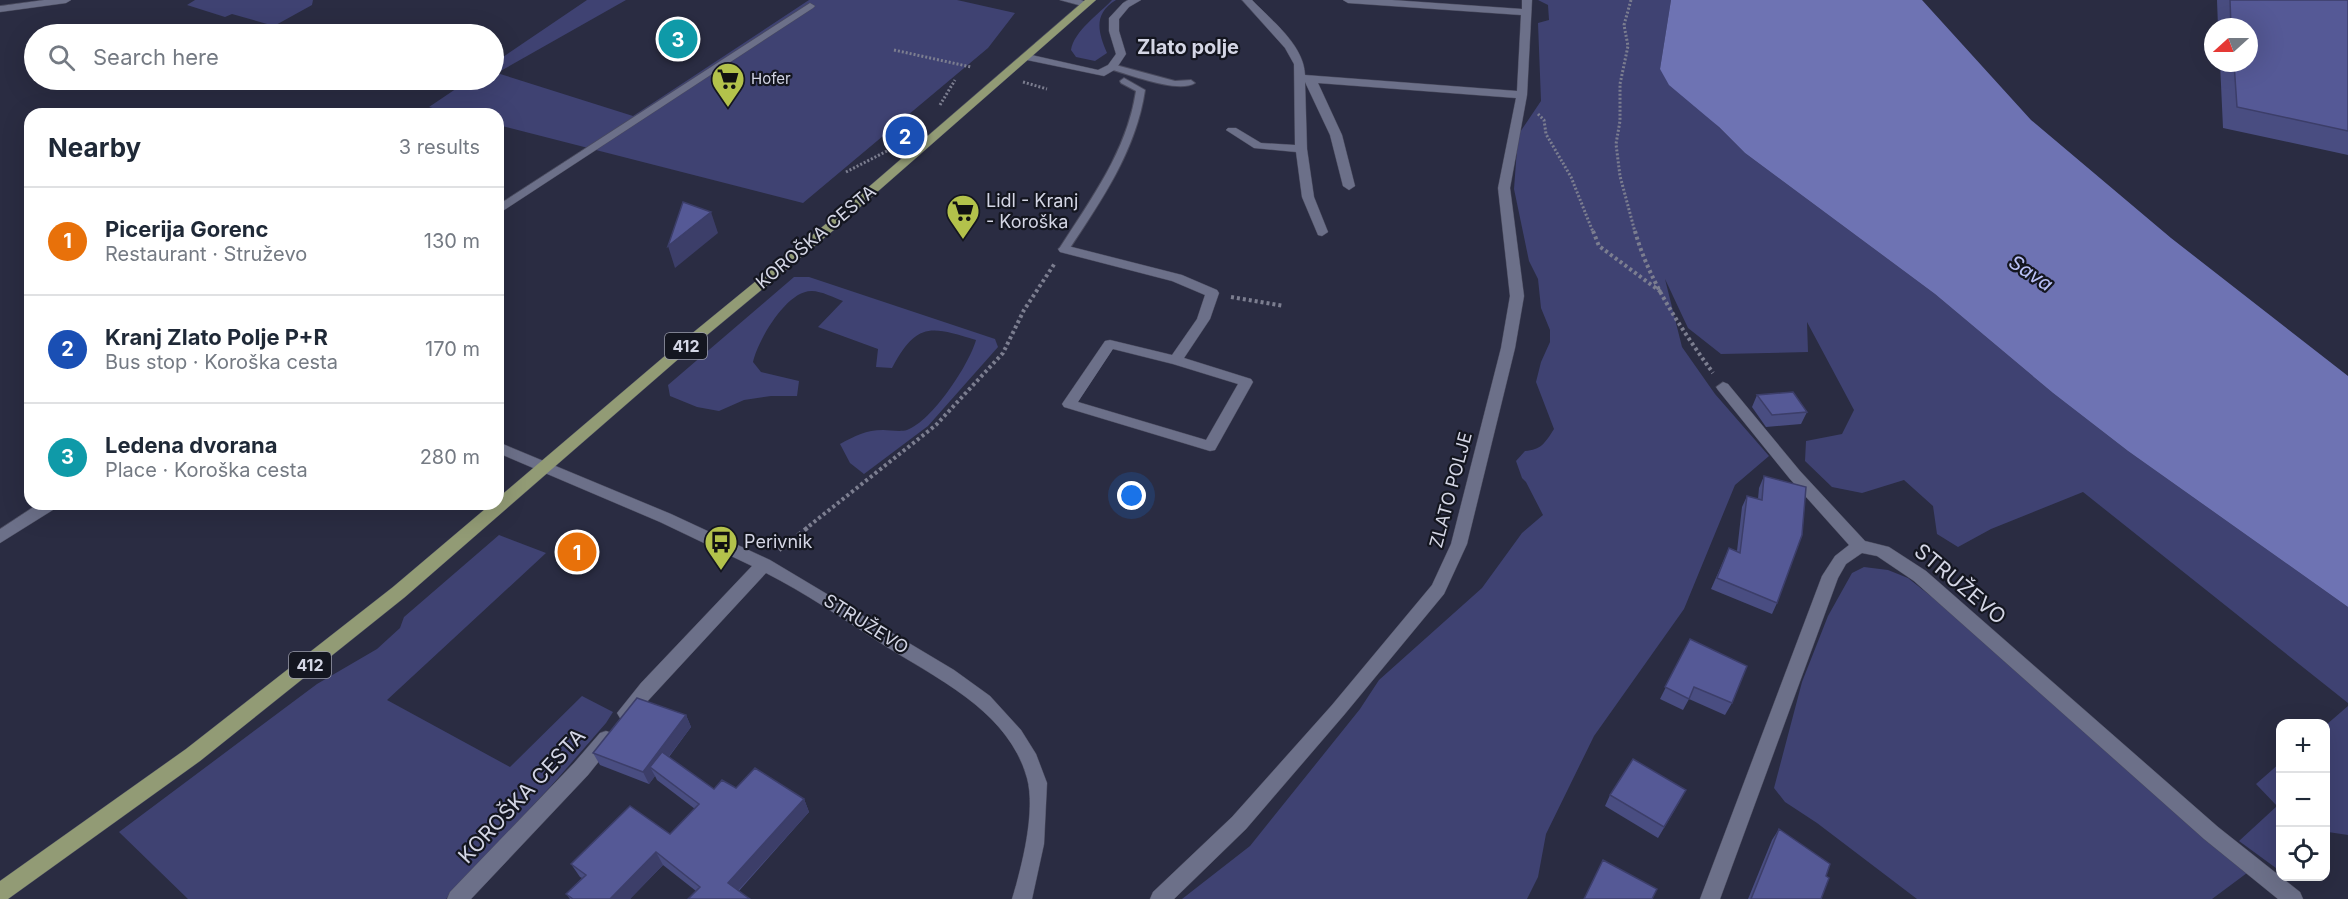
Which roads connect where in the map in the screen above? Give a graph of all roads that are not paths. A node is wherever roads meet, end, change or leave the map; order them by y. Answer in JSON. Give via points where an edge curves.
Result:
{"nodes":[{"id":1,"x":66,"y":0,"type":"edge"},
{"id":2,"x":1065,"y":0,"type":"edge"},
{"id":3,"x":1136,"y":0,"type":"edge"},
{"id":4,"x":1247,"y":0,"type":"edge"},
{"id":5,"x":1348,"y":0,"type":"edge"},
{"id":6,"x":1364,"y":0,"type":"edge"},
{"id":7,"x":1089,"y":2,"type":"edge"},
{"id":8,"x":810,"y":6,"type":"dead end"},
{"id":9,"x":1526,"y":6,"type":"edge"},
{"id":10,"x":0,"y":9,"type":"edge"},
{"id":11,"x":1027,"y":57,"type":"junction"},
{"id":12,"x":1112,"y":67,"type":"junction"},
{"id":13,"x":1305,"y":77,"type":"junction"},
{"id":14,"x":1124,"y":81,"type":"dead end"},
{"id":15,"x":1191,"y":83,"type":"dead end"},
{"id":16,"x":1522,"y":95,"type":"junction"},
{"id":17,"x":1233,"y":130,"type":"dead end"},
{"id":18,"x":1301,"y":149,"type":"junction"},
{"id":19,"x":1349,"y":186,"type":"dead end"},
{"id":20,"x":504,"y":206,"type":"edge"},
{"id":21,"x":1322,"y":232,"type":"dead end"},
{"id":22,"x":1064,"y":249,"type":"joint"},
{"id":23,"x":1176,"y":360,"type":"junction"},
{"id":24,"x":1723,"y":387,"type":"road end"},
{"id":25,"x":504,"y":450,"type":"edge"},
{"id":26,"x":544,"y":467,"type":"junction"},
{"id":27,"x":504,"y":501,"type":"edge"},
{"id":28,"x":41,"y":510,"type":"edge"},
{"id":29,"x":494,"y":510,"type":"edge"},
{"id":30,"x":0,"y":537,"type":"edge"},
{"id":31,"x":1860,"y":546,"type":"junction"},
{"id":32,"x":764,"y":564,"type":"junction"},
{"id":33,"x":0,"y":893,"type":"edge"},
{"id":34,"x":457,"y":899,"type":"edge"},
{"id":35,"x":1022,"y":899,"type":"edge"},
{"id":36,"x":1160,"y":899,"type":"edge"},
{"id":37,"x":1710,"y":899,"type":"edge"},
{"id":38,"x":2293,"y":899,"type":"edge"}],
"edges":[{"from":1,"to":10,"type":"street"},
{"from":2,"to":7,"type":"street","name":"KOROŠKA CESTA"},
{"from":3,"to":12,"type":"street","via":[[1114,18],[1121,54]]},
{"from":4,"to":13,"type":"street","via":[[1290,47]]},
{"from":5,"to":6,"type":"street","name":"ZLATO POLJE"},
{"from":6,"to":9,"type":"street","name":"ZLATO POLJE"},
{"from":7,"to":11,"type":"main road","name":"KOROŠKA CESTA","number":"412"},
{"from":8,"to":20,"type":"street"},
{"from":9,"to":16,"type":"street","name":"ZLATO POLJE"},
{"from":11,"to":12,"type":"street","via":[[1100,74]]},
{"from":11,"to":26,"type":"main road","name":"KOROŠKA CESTA","number":"412"},
{"from":12,"to":15,"type":"lane","via":[[1175,84]]},
{"from":13,"to":16,"type":"street"},
{"from":13,"to":18,"type":"street","via":[[1299,101]]},
{"from":13,"to":19,"type":"street","via":[[1336,135]]},
{"from":14,"to":22,"type":"lane","via":[[1141,90],[1135,126]]},
{"from":16,"to":36,"type":"street","name":"ZLATO POLJE","via":[[1504,188],[1517,296],[1508,348],[1459,543],[1438,589],[1338,710],[1239,823]]},
{"from":17,"to":18,"type":"street","via":[[1258,146]]},
{"from":18,"to":21,"type":"street","via":[[1308,197]]},
{"from":22,"to":23,"type":"street","via":[[1177,278],[1212,293],[1212,306]]},
{"from":23,"to":23,"type":"street","via":[[1110,344],[1070,404],[1210,446],[1246,382]]},
{"from":24,"to":31,"type":"street"},
{"from":25,"to":26,"type":"street","name":"STRUŽEVO"},
{"from":26,"to":27,"type":"main road","number":"412"},
{"from":26,"to":32,"type":"street","name":"STRUŽEVO"},
{"from":28,"to":30,"type":"street"},
{"from":29,"to":33,"type":"main road","number":"412","via":[[307,668]]},
{"from":31,"to":37,"type":"street","via":[[1839,559],[1830,576]]},
{"from":31,"to":38,"type":"street","name":"STRUŽEVO","via":[[1883,552],[1920,576],[2211,833]]},
{"from":32,"to":34,"type":"street","name":"KOROŠKA CESTA","via":[[647,688],[581,769]]},
{"from":32,"to":35,"type":"street","name":"STRUŽEVO","via":[[829,599],[963,683],[993,708],[1028,758],[1038,786],[1036,831]]}]}
